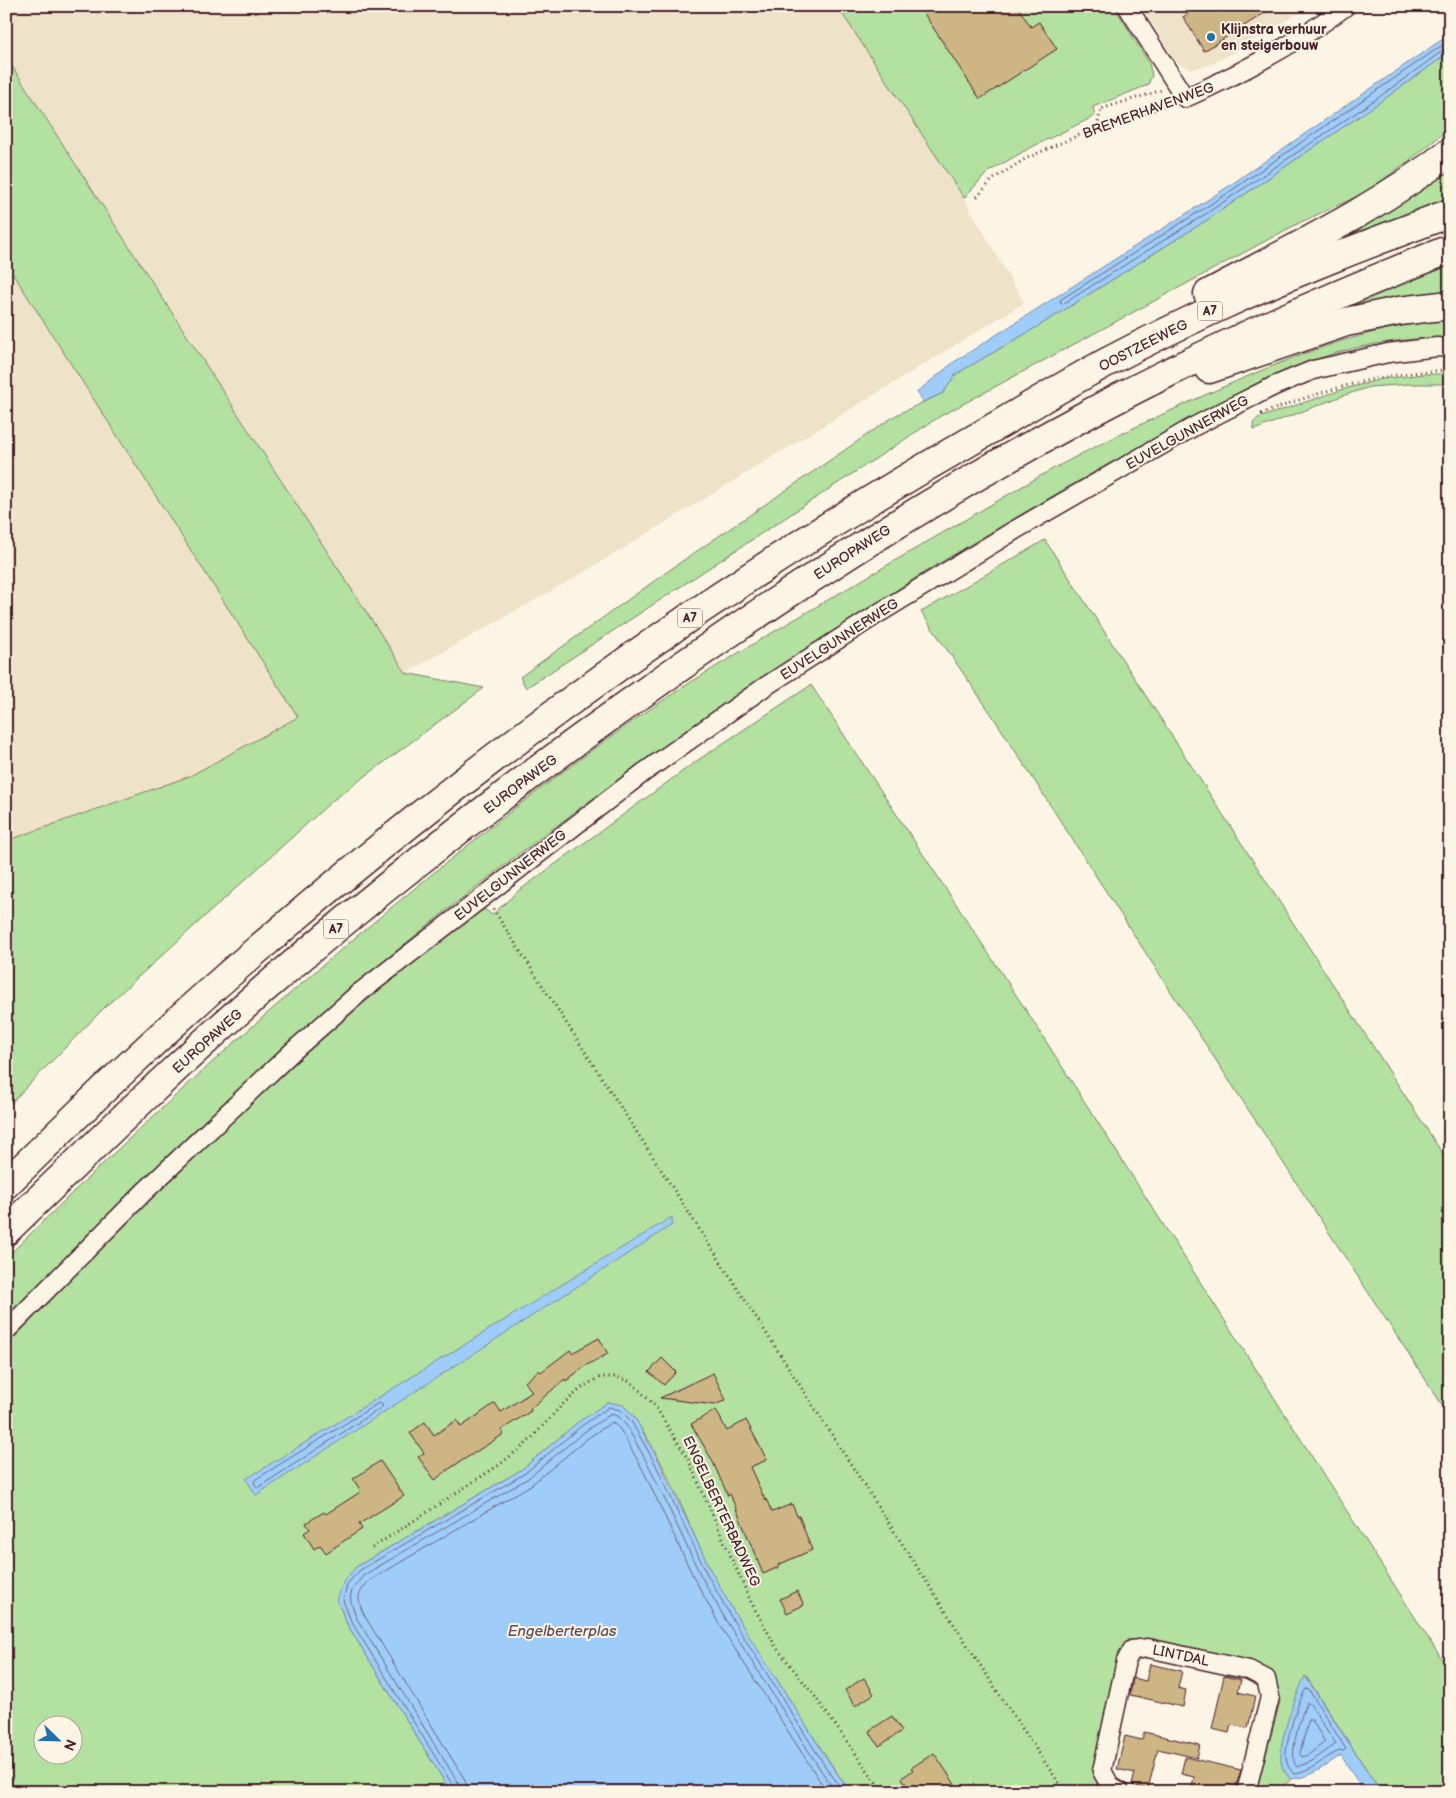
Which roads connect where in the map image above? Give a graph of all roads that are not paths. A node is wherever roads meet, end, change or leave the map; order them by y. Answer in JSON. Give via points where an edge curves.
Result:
{"nodes":[{"id":1,"x":1127,"y":6,"type":"edge"},
{"id":2,"x":1346,"y":6,"type":"edge"},
{"id":3,"x":1450,"y":152,"type":"edge"},
{"id":4,"x":1450,"y":213,"type":"edge"},
{"id":5,"x":1450,"y":249,"type":"edge"},
{"id":6,"x":1450,"y":305,"type":"edge"},
{"id":7,"x":1450,"y":348,"type":"edge"},
{"id":8,"x":1090,"y":413,"type":"junction"},
{"id":9,"x":982,"y":434,"type":"junction"},
{"id":10,"x":6,"y":1184,"type":"edge"},
{"id":11,"x":6,"y":1230,"type":"edge"},
{"id":12,"x":6,"y":1331,"type":"edge"},
{"id":13,"x":1120,"y":1792,"type":"edge"},
{"id":14,"x":1246,"y":1792,"type":"edge"}],
"edges":[{"from":1,"to":2,"type":"street","name":"BREMERHAVENWEG","via":[[1181,92],[1260,63]]},
{"from":3,"to":9,"type":"highway","number":"A7","via":[[1388,196],[1193,302],[1089,363]]},
{"from":4,"to":9,"type":"highway","name":"OOSTZEEWEG","number":"A7","via":[[1223,305],[1108,361]]},
{"from":5,"to":8,"type":"highway","number":"A7","via":[[1309,307],[1202,356]]},
{"from":6,"to":8,"type":"highway","number":"A7","via":[[1390,312],[1346,322]]},
{"from":7,"to":12,"type":"street","name":"EUVELGUNNERWEG","via":[[1380,354],[1313,370],[1194,426],[1015,530],[779,677],[643,773],[359,993],[144,1192]]},
{"from":8,"to":11,"type":"highway","name":"EUROPAWEG","number":"A7","via":[[884,531],[795,588],[684,664],[486,809],[385,888],[257,996],[177,1067]]},
{"from":9,"to":10,"type":"highway","number":"A7","via":[[855,509],[628,660],[412,821],[254,952]]},
{"from":13,"to":14,"type":"street","name":"LINTDAL","via":[[1111,1787],[1102,1770],[1126,1661],[1132,1650],[1148,1648],[1249,1670],[1266,1679],[1270,1696]]}]}
